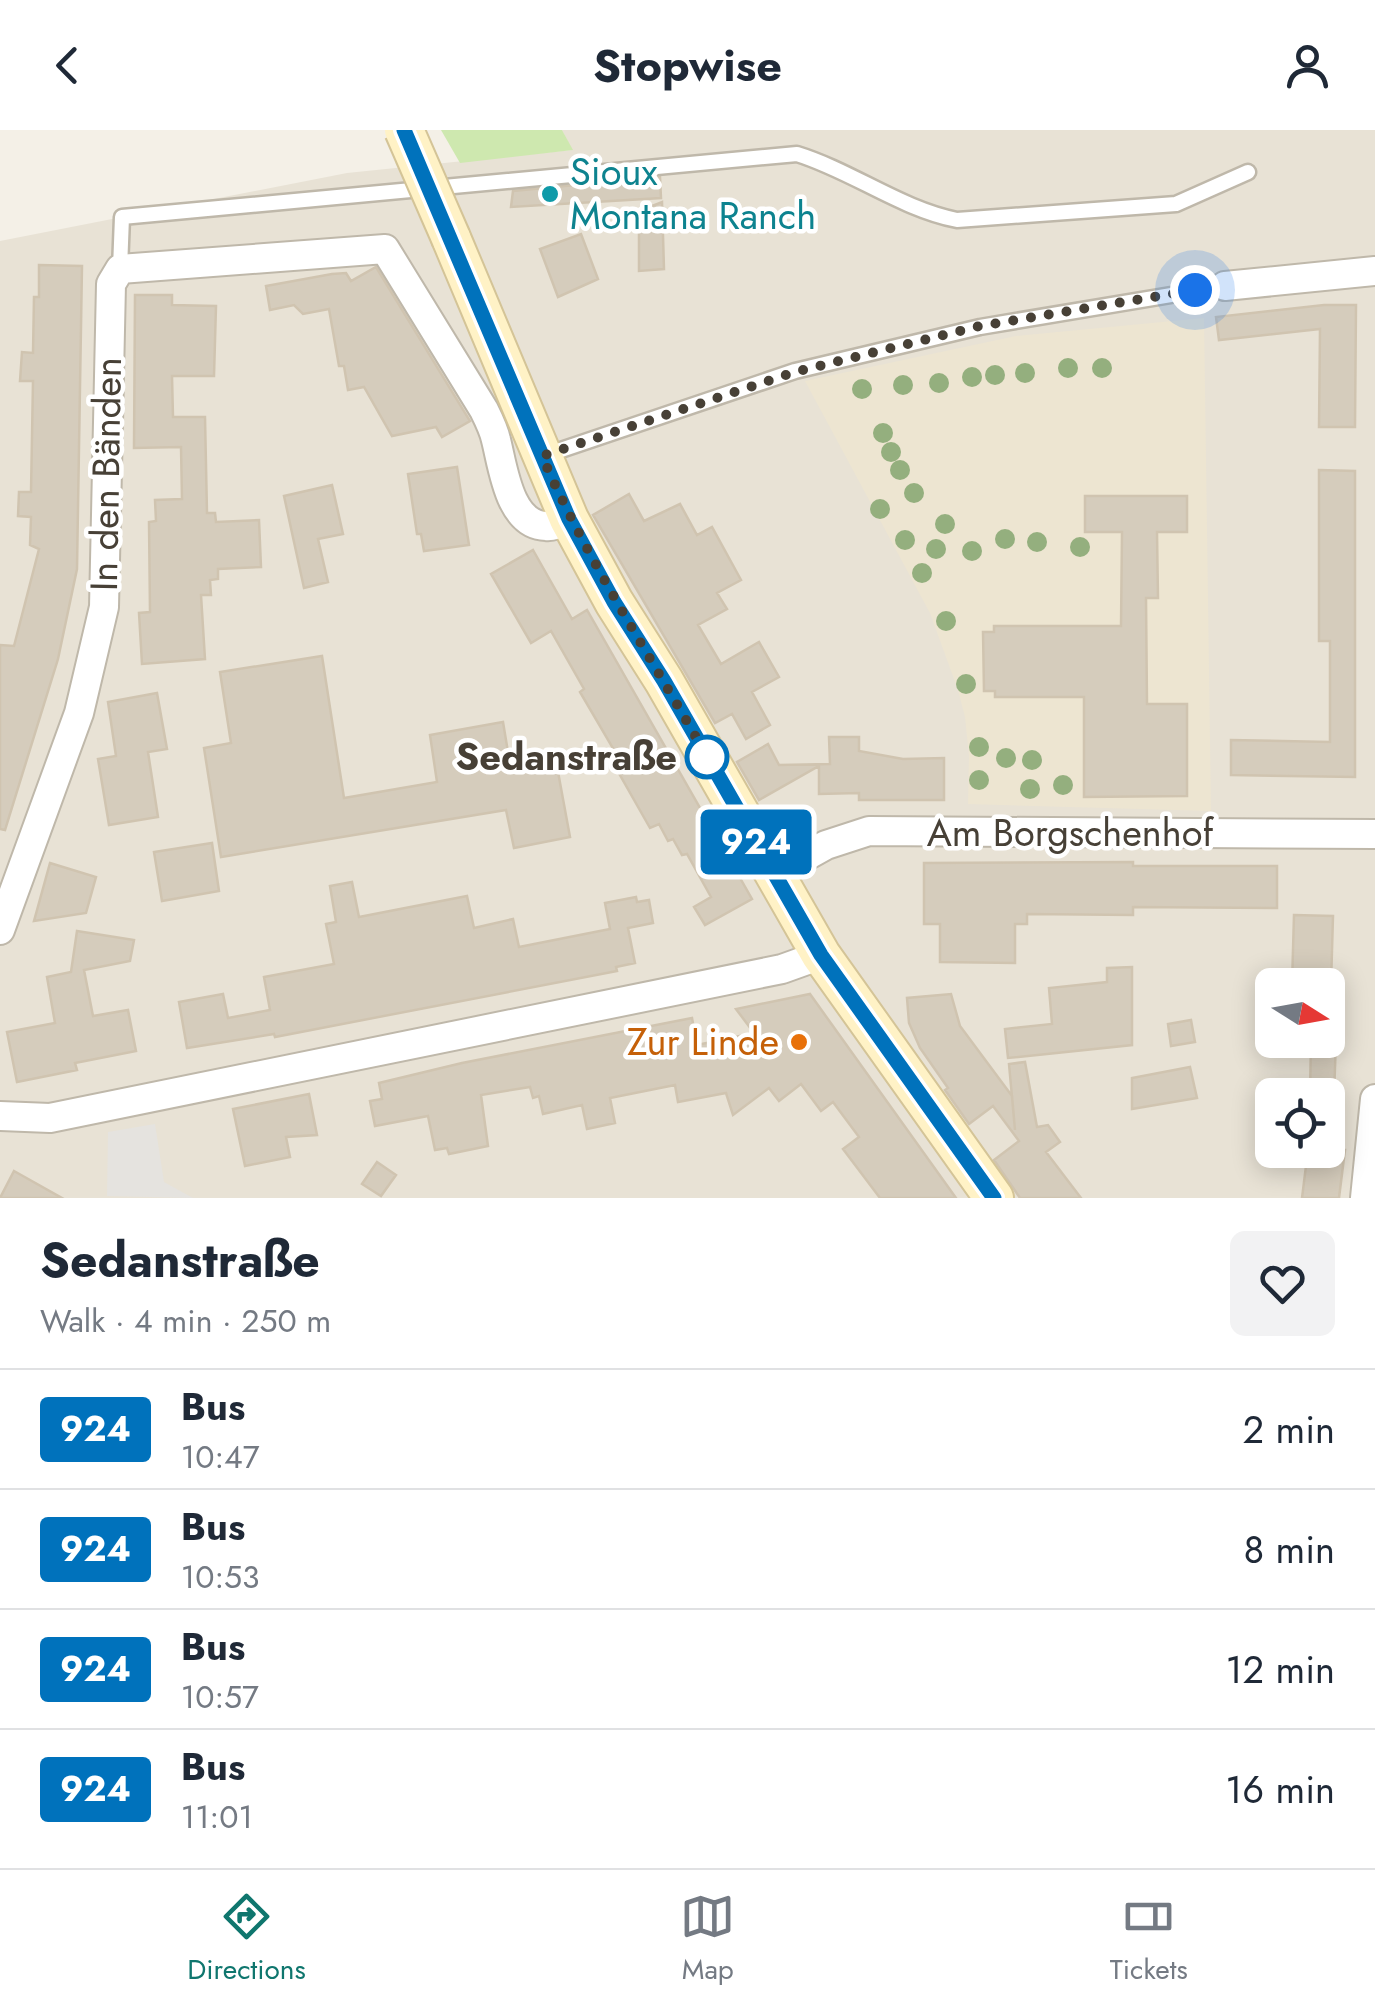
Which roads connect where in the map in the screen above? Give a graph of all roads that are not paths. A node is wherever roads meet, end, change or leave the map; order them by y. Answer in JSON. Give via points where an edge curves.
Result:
{"nodes":[{"id":1,"x":404,"y":130,"type":"edge"},
{"id":2,"x":1248,"y":172,"type":"dead end"},
{"id":3,"x":120,"y":269,"type":"junction"},
{"id":4,"x":1375,"y":271,"type":"edge"},
{"id":5,"x":1224,"y":286,"type":"joint"},
{"id":6,"x":542,"y":456,"type":"junction"},
{"id":7,"x":569,"y":519,"type":"junction"},
{"id":8,"x":1375,"y":834,"type":"edge"},
{"id":9,"x":774,"y":874,"type":"junction"},
{"id":10,"x":0,"y":930,"type":"edge"},
{"id":11,"x":821,"y":955,"type":"junction"},
{"id":12,"x":1375,"y":1099,"type":"edge"},
{"id":13,"x":0,"y":1116,"type":"edge"},
{"id":14,"x":1374,"y":1154,"type":"edge"},
{"id":15,"x":994,"y":1198,"type":"edge"},
{"id":16,"x":1366,"y":1198,"type":"edge"}],
"edges":[{"from":1,"to":6,"type":"street","bridge":true},
{"from":2,"to":3,"type":"lane","via":[[1176,204],[957,220],[797,154],[122,217]]},
{"from":3,"to":7,"type":"street","via":[[384,249],[484,410],[510,497],[540,525]]},
{"from":3,"to":10,"type":"street","name":"In den Bänden","via":[[111,284],[104,606],[79,712]]},
{"from":4,"to":5,"type":"street"},
{"from":5,"to":6,"type":"lane","via":[[980,326],[795,372]]},
{"from":6,"to":7,"type":"street"},
{"from":7,"to":9,"type":"street"},
{"from":8,"to":9,"type":"street","name":"Am Borgschenhof","via":[[869,831]]},
{"from":9,"to":11,"type":"street"},
{"from":11,"to":13,"type":"street","via":[[782,970],[50,1118]]},
{"from":11,"to":15,"type":"street"},
{"from":12,"to":14,"type":"street"},
{"from":14,"to":16,"type":"street"}]}
